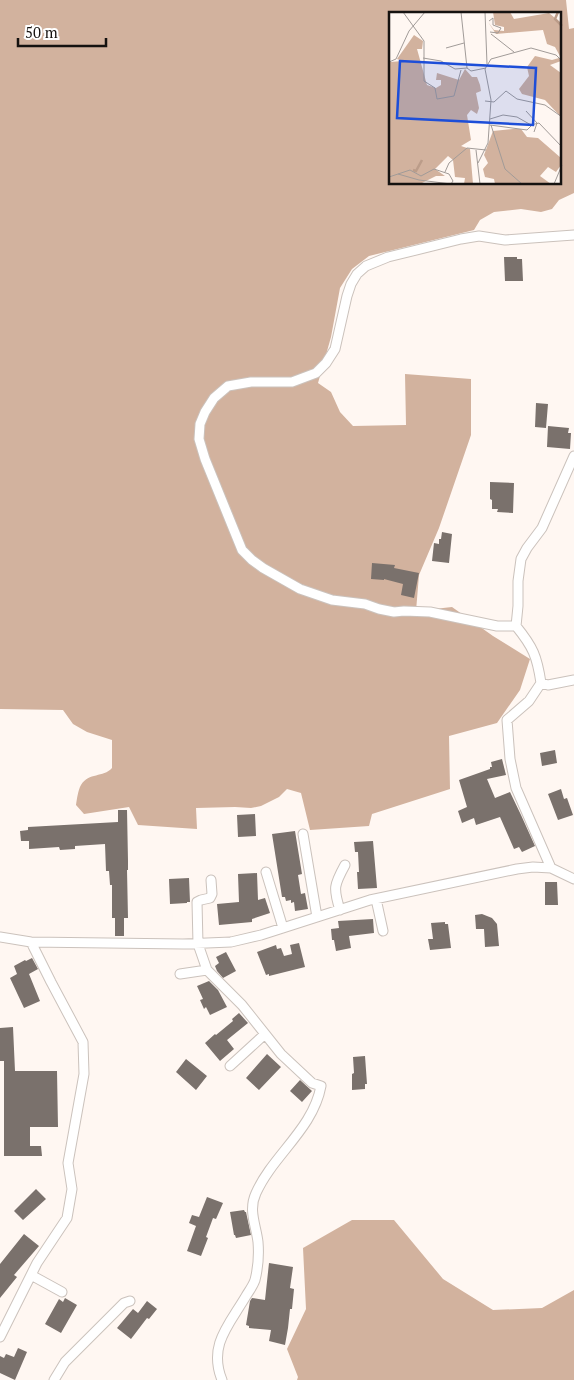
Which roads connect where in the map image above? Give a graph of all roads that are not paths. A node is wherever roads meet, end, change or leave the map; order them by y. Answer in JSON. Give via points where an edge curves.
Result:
{"nodes":[{"id":1,"x":574,"y":235,"type":"edge"},
{"id":2,"x":574,"y":456,"type":"edge"},
{"id":3,"x":516,"y":626,"type":"junction"},
{"id":4,"x":574,"y":680,"type":"edge"},
{"id":5,"x":541,"y":683,"type":"junction"},
{"id":6,"x":303,"y":834,"type":"dead end"},
{"id":7,"x":345,"y":865,"type":"dead end"},
{"id":8,"x":550,"y":868,"type":"junction"},
{"id":9,"x":266,"y":872,"type":"dead end"},
{"id":10,"x":573,"y":879,"type":"edge"},
{"id":11,"x":211,"y":880,"type":"dead end"},
{"id":12,"x":376,"y":899,"type":"junction"},
{"id":13,"x":340,"y":910,"type":"junction"},
{"id":14,"x":317,"y":917,"type":"junction"},
{"id":15,"x":283,"y":928,"type":"junction"},
{"id":16,"x":383,"y":930,"type":"dead end"},
{"id":17,"x":0,"y":937,"type":"edge"},
{"id":18,"x":31,"y":942,"type":"junction"},
{"id":19,"x":198,"y":944,"type":"junction"},
{"id":20,"x":207,"y":970,"type":"junction"},
{"id":21,"x":180,"y":974,"type":"dead end"},
{"id":22,"x":265,"y":1034,"type":"junction"},
{"id":23,"x":230,"y":1066,"type":"dead end"},
{"id":24,"x":32,"y":1275,"type":"junction"},
{"id":25,"x":62,"y":1292,"type":"dead end"},
{"id":26,"x":130,"y":1301,"type":"dead end"},
{"id":27,"x":0,"y":1337,"type":"edge"},
{"id":28,"x":54,"y":1380,"type":"edge"},
{"id":29,"x":222,"y":1380,"type":"edge"}],
"edges":[{"from":1,"to":3,"type":"street","via":[[505,240],[479,236],[388,257],[366,266],[351,284],[335,349],[316,373],[292,382],[251,382],[228,386],[214,398],[200,424],[199,439],[205,459],[242,550],[263,568],[300,589],[332,600],[365,604],[379,610],[430,612],[497,626]]},
{"from":2,"to":3,"type":"street","via":[[542,528],[521,560]]},
{"from":3,"to":5,"type":"street","via":[[533,649]]},
{"from":4,"to":5,"type":"street","via":[[548,685]]},
{"from":5,"to":8,"type":"street","via":[[529,701],[507,720],[516,788]]},
{"from":6,"to":14,"type":"street"},
{"from":7,"to":13,"type":"street","via":[[336,881],[335,894]]},
{"from":8,"to":10,"type":"street"},
{"from":8,"to":12,"type":"street","via":[[517,869]]},
{"from":9,"to":15,"type":"street"},
{"from":11,"to":19,"type":"street","via":[[210,898],[198,902]]},
{"from":12,"to":13,"type":"street"},
{"from":12,"to":16,"type":"street"},
{"from":13,"to":14,"type":"street"},
{"from":14,"to":15,"type":"street"},
{"from":15,"to":19,"type":"street","via":[[231,942]]},
{"from":17,"to":18,"type":"street"},
{"from":18,"to":19,"type":"street"},
{"from":18,"to":24,"type":"street","via":[[83,1042],[84,1074],[68,1163],[72,1189],[67,1218]]},
{"from":19,"to":20,"type":"street"},
{"from":20,"to":21,"type":"street"},
{"from":20,"to":22,"type":"street"},
{"from":22,"to":23,"type":"street"},
{"from":22,"to":29,"type":"street","via":[[312,1083],[322,1086],[304,1125],[265,1176],[252,1202],[258,1242],[257,1269],[254,1283],[221,1337],[217,1356]]},
{"from":24,"to":25,"type":"street"},
{"from":24,"to":27,"type":"street"},
{"from":26,"to":28,"type":"street","via":[[124,1303],[64,1362]]}]}
